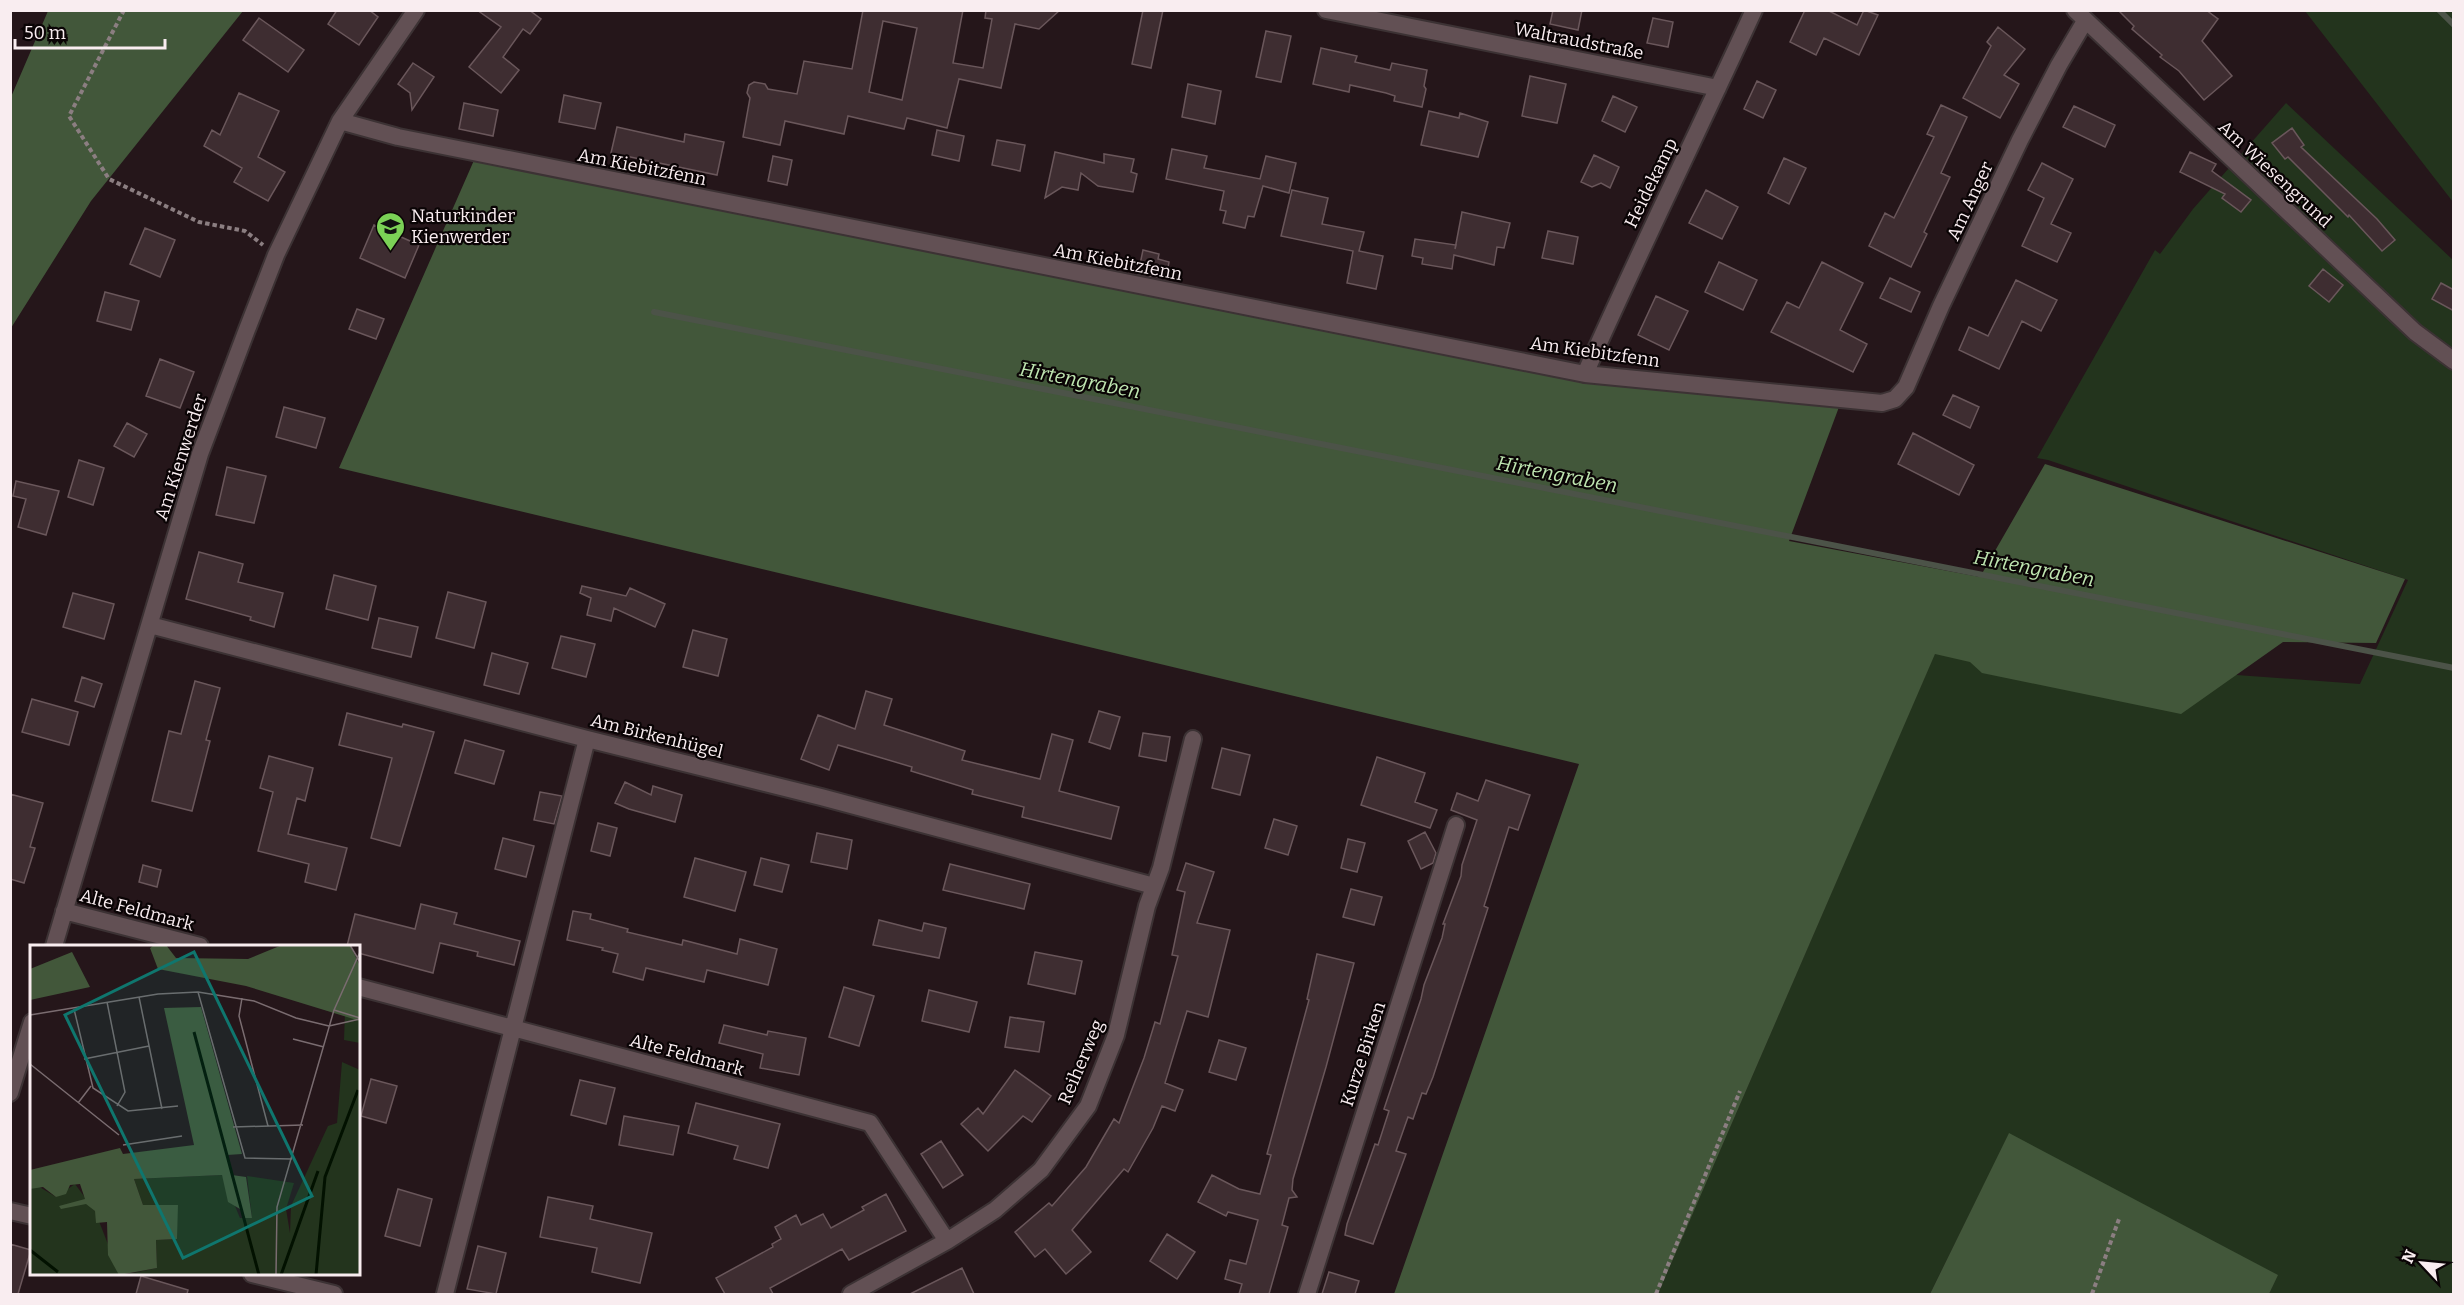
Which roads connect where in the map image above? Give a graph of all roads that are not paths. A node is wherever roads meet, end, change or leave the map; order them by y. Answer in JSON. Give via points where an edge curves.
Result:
{"nodes":[{"id":1,"x":416,"y":10,"type":"edge"},
{"id":2,"x":1326,"y":10,"type":"edge"},
{"id":3,"x":1754,"y":10,"type":"edge"},
{"id":4,"x":2080,"y":16,"type":"edge"},
{"id":5,"x":1719,"y":88,"type":"junction"},
{"id":6,"x":340,"y":121,"type":"junction"},
{"id":7,"x":2454,"y":361,"type":"edge"},
{"id":8,"x":1584,"y":374,"type":"junction"},
{"id":9,"x":1895,"y":399,"type":"joint"},
{"id":10,"x":150,"y":625,"type":"junction"},
{"id":11,"x":1193,"y":740,"type":"dead end"},
{"id":12,"x":584,"y":747,"type":"junction"},
{"id":13,"x":1456,"y":825,"type":"dead end"},
{"id":14,"x":1154,"y":886,"type":"junction"},
{"id":15,"x":64,"y":911,"type":"junction"},
{"id":16,"x":54,"y":945,"type":"edge"},
{"id":17,"x":196,"y":945,"type":"edge"},
{"id":18,"x":360,"y":988,"type":"edge"},
{"id":19,"x":513,"y":1027,"type":"junction"},
{"id":20,"x":30,"y":1028,"type":"edge"},
{"id":21,"x":10,"y":1093,"type":"edge"},
{"id":22,"x":10,"y":1211,"type":"edge"},
{"id":23,"x":30,"y":1216,"type":"edge"},
{"id":24,"x":947,"y":1240,"type":"junction"},
{"id":25,"x":256,"y":1275,"type":"edge"},
{"id":26,"x":334,"y":1294,"type":"edge"},
{"id":27,"x":445,"y":1294,"type":"edge"},
{"id":28,"x":851,"y":1294,"type":"edge"},
{"id":29,"x":1307,"y":1294,"type":"edge"}],
"edges":[{"from":1,"to":6,"type":"street","name":"Am Kienwerder"},
{"from":2,"to":5,"type":"street","name":"Waltraudstraße"},
{"from":3,"to":5,"type":"street","name":"Heidekamp"},
{"from":4,"to":7,"type":"street","name":"Am Wiesengrund","via":[[2415,332]]},
{"from":4,"to":9,"type":"street","name":"Am Anger","via":[[1906,387]]},
{"from":5,"to":8,"type":"street","name":"Heidekamp"},
{"from":6,"to":8,"type":"street","name":"Am Kiebitzfenn","via":[[398,137]]},
{"from":6,"to":10,"type":"street","name":"Am Kienwerder","via":[[276,255],[200,454]]},
{"from":8,"to":9,"type":"street","name":"Am Kiebitzfenn","via":[[1865,402]]},
{"from":10,"to":12,"type":"street","name":"Am Birkenhügel"},
{"from":10,"to":15,"type":"street","name":"Am Kienwerder"},
{"from":11,"to":14,"type":"street","name":"Reiherweg"},
{"from":12,"to":14,"type":"street","name":"Am Birkenhügel","via":[[821,797]]},
{"from":12,"to":19,"type":"street"},
{"from":13,"to":29,"type":"street","name":"Kurze Birken"},
{"from":14,"to":24,"type":"street","name":"Reiherweg","via":[[1116,1035],[1088,1106],[1041,1170],[996,1210]]},
{"from":15,"to":16,"type":"street","name":"Am Kienwerder"},
{"from":15,"to":17,"type":"street","name":"Alte Feldmark"},
{"from":18,"to":19,"type":"street","name":"Alte Feldmark"},
{"from":19,"to":24,"type":"street","name":"Alte Feldmark","via":[[870,1123]]},
{"from":19,"to":27,"type":"street"},
{"from":20,"to":21,"type":"street"},
{"from":22,"to":23,"type":"street"},
{"from":24,"to":28,"type":"street","name":"Reiherweg"},
{"from":25,"to":26,"type":"street"}]}
